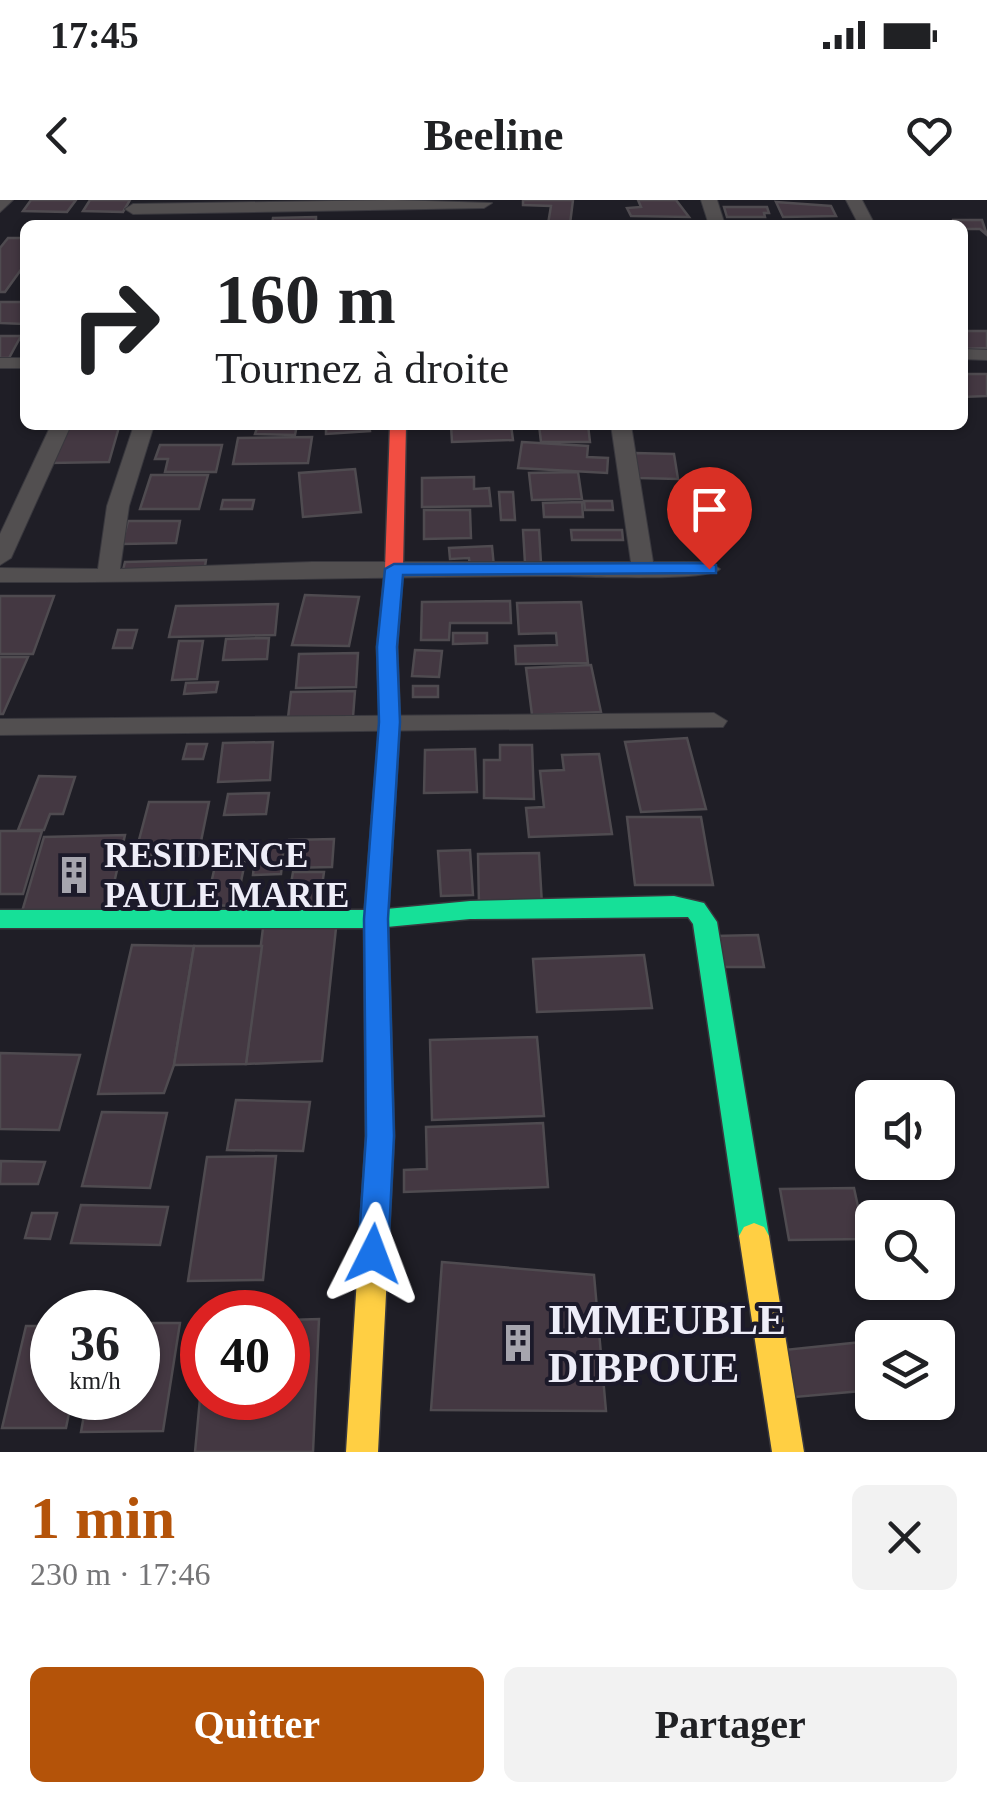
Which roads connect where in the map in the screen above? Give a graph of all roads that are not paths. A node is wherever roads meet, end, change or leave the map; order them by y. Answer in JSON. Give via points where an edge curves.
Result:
{"nodes":[{"id":1,"x":5,"y":200,"type":"edge"},
{"id":2,"x":485,"y":201,"type":"edge"},
{"id":3,"x":135,"y":204,"type":"edge"},
{"id":4,"x":0,"y":208,"type":"edge"},
{"id":5,"x":58,"y":430,"type":"edge"},
{"id":6,"x":142,"y":430,"type":"edge"},
{"id":7,"x":398,"y":430,"type":"edge"},
{"id":8,"x":622,"y":430,"type":"edge"},
{"id":9,"x":3,"y":548,"type":"edge"},
{"id":10,"x":394,"y":569,"type":"junction"},
{"id":11,"x":709,"y":569,"type":"dead end"},
{"id":12,"x":643,"y":571,"type":"junction"},
{"id":13,"x":0,"y":575,"type":"edge"},
{"id":14,"x":108,"y":576,"type":"junction"},
{"id":15,"x":714,"y":721,"type":"dead end"},
{"id":16,"x":390,"y":722,"type":"junction"},
{"id":17,"x":0,"y":726,"type":"edge"},
{"id":18,"x":376,"y":919,"type":"junction"},
{"id":19,"x":2,"y":924,"type":"edge"},
{"id":20,"x":362,"y":1452,"type":"edge"},
{"id":21,"x":788,"y":1452,"type":"edge"}],
"edges":[{"from":1,"to":4,"type":"street"},
{"from":2,"to":3,"type":"street"},
{"from":5,"to":9,"type":"street"},
{"from":6,"to":14,"type":"street","via":[[118,506]]},
{"from":7,"to":10,"type":"street"},
{"from":8,"to":12,"type":"street"},
{"from":10,"to":12,"type":"street"},
{"from":10,"to":14,"type":"street"},
{"from":10,"to":16,"type":"street"},
{"from":11,"to":12,"type":"street"},
{"from":13,"to":14,"type":"street"},
{"from":15,"to":16,"type":"street"},
{"from":16,"to":17,"type":"street"},
{"from":16,"to":18,"type":"street"},
{"from":18,"to":19,"type":"street"},
{"from":18,"to":20,"type":"street","via":[[380,1136]]},
{"from":18,"to":21,"type":"street","via":[[656,905],[684,905],[700,913]]}]}
